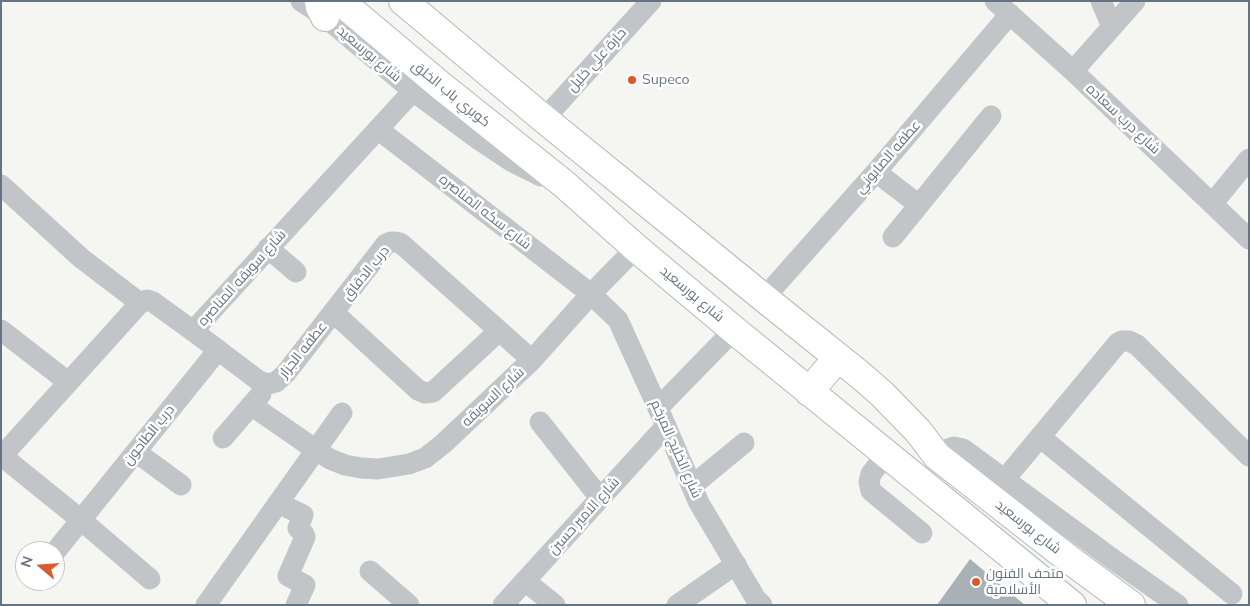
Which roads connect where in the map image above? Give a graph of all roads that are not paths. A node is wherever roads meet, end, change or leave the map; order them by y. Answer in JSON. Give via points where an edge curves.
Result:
{"nodes":[{"id":1,"x":301,"y":1,"type":"edge"},
{"id":2,"x":403,"y":1,"type":"edge"},
{"id":3,"x":651,"y":1,"type":"edge"},
{"id":4,"x":1101,"y":1,"type":"edge"},
{"id":5,"x":1135,"y":1,"type":"edge"},
{"id":6,"x":328,"y":7,"type":"edge"},
{"id":7,"x":1003,"y":8,"type":"edge"},
{"id":8,"x":1112,"y":27,"type":"junction"},
{"id":9,"x":1073,"y":71,"type":"junction"},
{"id":10,"x":414,"y":91,"type":"junction"},
{"id":11,"x":990,"y":116,"type":"dead end"},
{"id":12,"x":544,"y":119,"type":"junction"},
{"id":13,"x":378,"y":130,"type":"junction"},
{"id":14,"x":1249,"y":159,"type":"edge"},
{"id":15,"x":876,"y":172,"type":"junction"},
{"id":16,"x":564,"y":184,"type":"junction"},
{"id":17,"x":1,"y":185,"type":"edge"},
{"id":18,"x":1212,"y":204,"type":"junction"},
{"id":19,"x":918,"y":205,"type":"junction"},
{"id":20,"x":893,"y":237,"type":"dead end"},
{"id":21,"x":1249,"y":239,"type":"edge"},
{"id":22,"x":268,"y":248,"type":"junction"},
{"id":23,"x":636,"y":248,"type":"junction"},
{"id":24,"x":296,"y":272,"type":"dead end"},
{"id":25,"x":591,"y":294,"type":"junction"},
{"id":26,"x":764,"y":298,"type":"junction"},
{"id":27,"x":140,"y":303,"type":"junction"},
{"id":28,"x":334,"y":312,"type":"junction"},
{"id":29,"x":1,"y":330,"type":"edge"},
{"id":30,"x":734,"y":330,"type":"junction"},
{"id":31,"x":193,"y":331,"type":"junction"},
{"id":32,"x":499,"y":331,"type":"junction"},
{"id":33,"x":218,"y":350,"type":"junction"},
{"id":34,"x":838,"y":357,"type":"junction"},
{"id":35,"x":532,"y":360,"type":"junction"},
{"id":36,"x":68,"y":382,"type":"junction"},
{"id":37,"x":269,"y":384,"type":"junction"},
{"id":38,"x":809,"y":392,"type":"junction"},
{"id":39,"x":251,"y":405,"type":"junction"},
{"id":40,"x":342,"y":413,"type":"dead end"},
{"id":41,"x":662,"y":417,"type":"junction"},
{"id":42,"x":540,"y":422,"type":"dead end"},
{"id":43,"x":1040,"y":437,"type":"junction"},
{"id":44,"x":223,"y":438,"type":"dead end"},
{"id":45,"x":744,"y":443,"type":"dead end"},
{"id":46,"x":316,"y":450,"type":"junction"},
{"id":47,"x":136,"y":452,"type":"junction"},
{"id":48,"x":886,"y":454,"type":"junction"},
{"id":49,"x":938,"y":456,"type":"junction"},
{"id":50,"x":1249,"y":456,"type":"edge"},
{"id":51,"x":1,"y":457,"type":"edge"},
{"id":52,"x":1005,"y":479,"type":"junction"},
{"id":53,"x":181,"y":486,"type":"dead end"},
{"id":54,"x":692,"y":486,"type":"junction"},
{"id":55,"x":600,"y":498,"type":"junction"},
{"id":56,"x":278,"y":503,"type":"junction"},
{"id":57,"x":80,"y":520,"type":"junction"},
{"id":58,"x":922,"y":533,"type":"dead end"},
{"id":59,"x":64,"y":541,"type":"edge"},
{"id":60,"x":736,"y":564,"type":"junction"},
{"id":61,"x":370,"y":571,"type":"dead end"},
{"id":62,"x":150,"y":579,"type":"dead end"},
{"id":63,"x":525,"y":581,"type":"junction"},
{"id":64,"x":1232,"y":594,"type":"dead end"},
{"id":65,"x":206,"y":605,"type":"edge"},
{"id":66,"x":296,"y":605,"type":"edge"},
{"id":67,"x":408,"y":605,"type":"edge"},
{"id":68,"x":503,"y":605,"type":"edge"},
{"id":69,"x":554,"y":605,"type":"edge"},
{"id":70,"x":677,"y":605,"type":"edge"},
{"id":71,"x":762,"y":605,"type":"edge"},
{"id":72,"x":1072,"y":605,"type":"edge"},
{"id":73,"x":1131,"y":605,"type":"edge"},
{"id":74,"x":1178,"y":605,"type":"edge"}],
"edges":[{"from":1,"to":6,"type":"street","name":"شارع بورسعيد"},
{"from":2,"to":12,"type":"main road","name":"شارع بورسعيد"},
{"from":3,"to":12,"type":"street","name":"حارة علي خليل"},
{"from":4,"to":8,"type":"street"},
{"from":5,"to":8,"type":"street"},
{"from":6,"to":10,"type":"street","name":"شارع بورسعيد"},
{"from":6,"to":16,"type":"main road","name":"كوبري باب الخلق","via":[[440,85]]},
{"from":7,"to":9,"type":"street","name":"شارع درب سعاده"},
{"from":7,"to":15,"type":"street","name":"عطفه الصابوني"},
{"from":8,"to":9,"type":"street"},
{"from":9,"to":18,"type":"street","name":"شارع درب سعاده"},
{"from":10,"to":13,"type":"street","name":"شارع سويقه المناصره"},
{"from":10,"to":16,"type":"street","name":"شارع بورسعيد","via":[[511,160]]},
{"from":11,"to":19,"type":"street"},
{"from":12,"to":26,"type":"main road","name":"شارع بورسعيد"},
{"from":13,"to":22,"type":"street","name":"شارع سويقه المناصره"},
{"from":13,"to":25,"type":"street","name":"شارع سكه المناصره"},
{"from":14,"to":18,"type":"street"},
{"from":15,"to":19,"type":"street"},
{"from":15,"to":26,"type":"street","name":"عطفه الصابوني"},
{"from":16,"to":23,"type":"main road","name":"شارع بورسعيد"},
{"from":17,"to":27,"type":"street","via":[[81,258]]},
{"from":18,"to":21,"type":"street","name":"شارع درب سعاده"},
{"from":19,"to":20,"type":"street"},
{"from":22,"to":24,"type":"street"},
{"from":22,"to":31,"type":"street","name":"شارع سويقه المناصره"},
{"from":23,"to":25,"type":"street","name":"شارع السويقه"},
{"from":23,"to":30,"type":"main road","name":"شارع بورسعيد"},
{"from":25,"to":35,"type":"street","name":"شارع السويقه"},
{"from":25,"to":41,"type":"street","name":"شارع الخليج المرخم","via":[[618,320]]},
{"from":26,"to":34,"type":"main road","name":"شارع بورسعيد"},
{"from":27,"to":31,"type":"street","name":"شارع سويقه المناصره","via":[[153,302]]},
{"from":27,"to":36,"type":"street"},
{"from":28,"to":32,"type":"street","name":"درب الدقاق","via":[[425,393],[433,392]]},
{"from":28,"to":32,"type":"street","name":"درب الدقاق","via":[[386,244],[395,242],[405,247]]},
{"from":28,"to":37,"type":"street","name":"عطفه الجزار","via":[[286,373]]},
{"from":29,"to":36,"type":"street"},
{"from":30,"to":38,"type":"main road","name":"شارع بورسعيد"},
{"from":30,"to":41,"type":"street","name":"شارع الامير حسين"},
{"from":31,"to":33,"type":"street","name":"عطفه الجزار"},
{"from":32,"to":35,"type":"street","name":"درب الدقاق"},
{"from":33,"to":37,"type":"street","name":"عطفه الجزار","via":[[259,381]]},
{"from":33,"to":47,"type":"street","name":"درب الطاحون"},
{"from":34,"to":38,"type":"main road"},
{"from":34,"to":49,"type":"main road","name":"شارع بورسعيد","via":[[882,394]]},
{"from":35,"to":46,"type":"street","name":"شارع السويقه","via":[[425,458],[378,469],[362,468],[345,465]]},
{"from":36,"to":51,"type":"street"},
{"from":37,"to":39,"type":"street","name":"عطفه الجزار"},
{"from":38,"to":48,"type":"main road","name":"شارع بورسعيد"},
{"from":39,"to":44,"type":"street","name":"عطفه الجزار"},
{"from":39,"to":46,"type":"street","name":"شارع السويقه"},
{"from":40,"to":46,"type":"street"},
{"from":41,"to":54,"type":"street","name":"شارع الخليج المرخم"},
{"from":41,"to":55,"type":"street","name":"شارع الامير حسين"},
{"from":42,"to":55,"type":"street"},
{"from":43,"to":50,"type":"street","via":[[1118,343],[1129,341],[1138,345]]},
{"from":43,"to":52,"type":"street"},
{"from":43,"to":64,"type":"street"},
{"from":45,"to":54,"type":"street"},
{"from":46,"to":56,"type":"street"},
{"from":47,"to":53,"type":"street"},
{"from":47,"to":57,"type":"street","name":"درب الطاحون"},
{"from":48,"to":58,"type":"street","via":[[871,474],[871,491]]},
{"from":48,"to":72,"type":"main road","name":"شارع بورسعيد"},
{"from":49,"to":52,"type":"street","via":[[954,447],[963,449]]},
{"from":49,"to":73,"type":"main road","name":"شارع بورسعيد"},
{"from":51,"to":57,"type":"street"},
{"from":52,"to":74,"type":"street"},
{"from":54,"to":60,"type":"street","name":"شارع الخليج المرخم"},
{"from":55,"to":63,"type":"street","name":"شارع الامير حسين"},
{"from":56,"to":65,"type":"street"},
{"from":56,"to":66,"type":"street","via":[[303,516],[298,528],[305,538],[288,576],[305,585]]},
{"from":57,"to":59,"type":"street","name":"درب الطاحون"},
{"from":57,"to":62,"type":"street"},
{"from":60,"to":70,"type":"street"},
{"from":60,"to":71,"type":"street","name":"شارع الخليج المرخم"},
{"from":61,"to":67,"type":"street"},
{"from":63,"to":68,"type":"street","name":"شارع الامير حسين"},
{"from":63,"to":69,"type":"street"}]}
